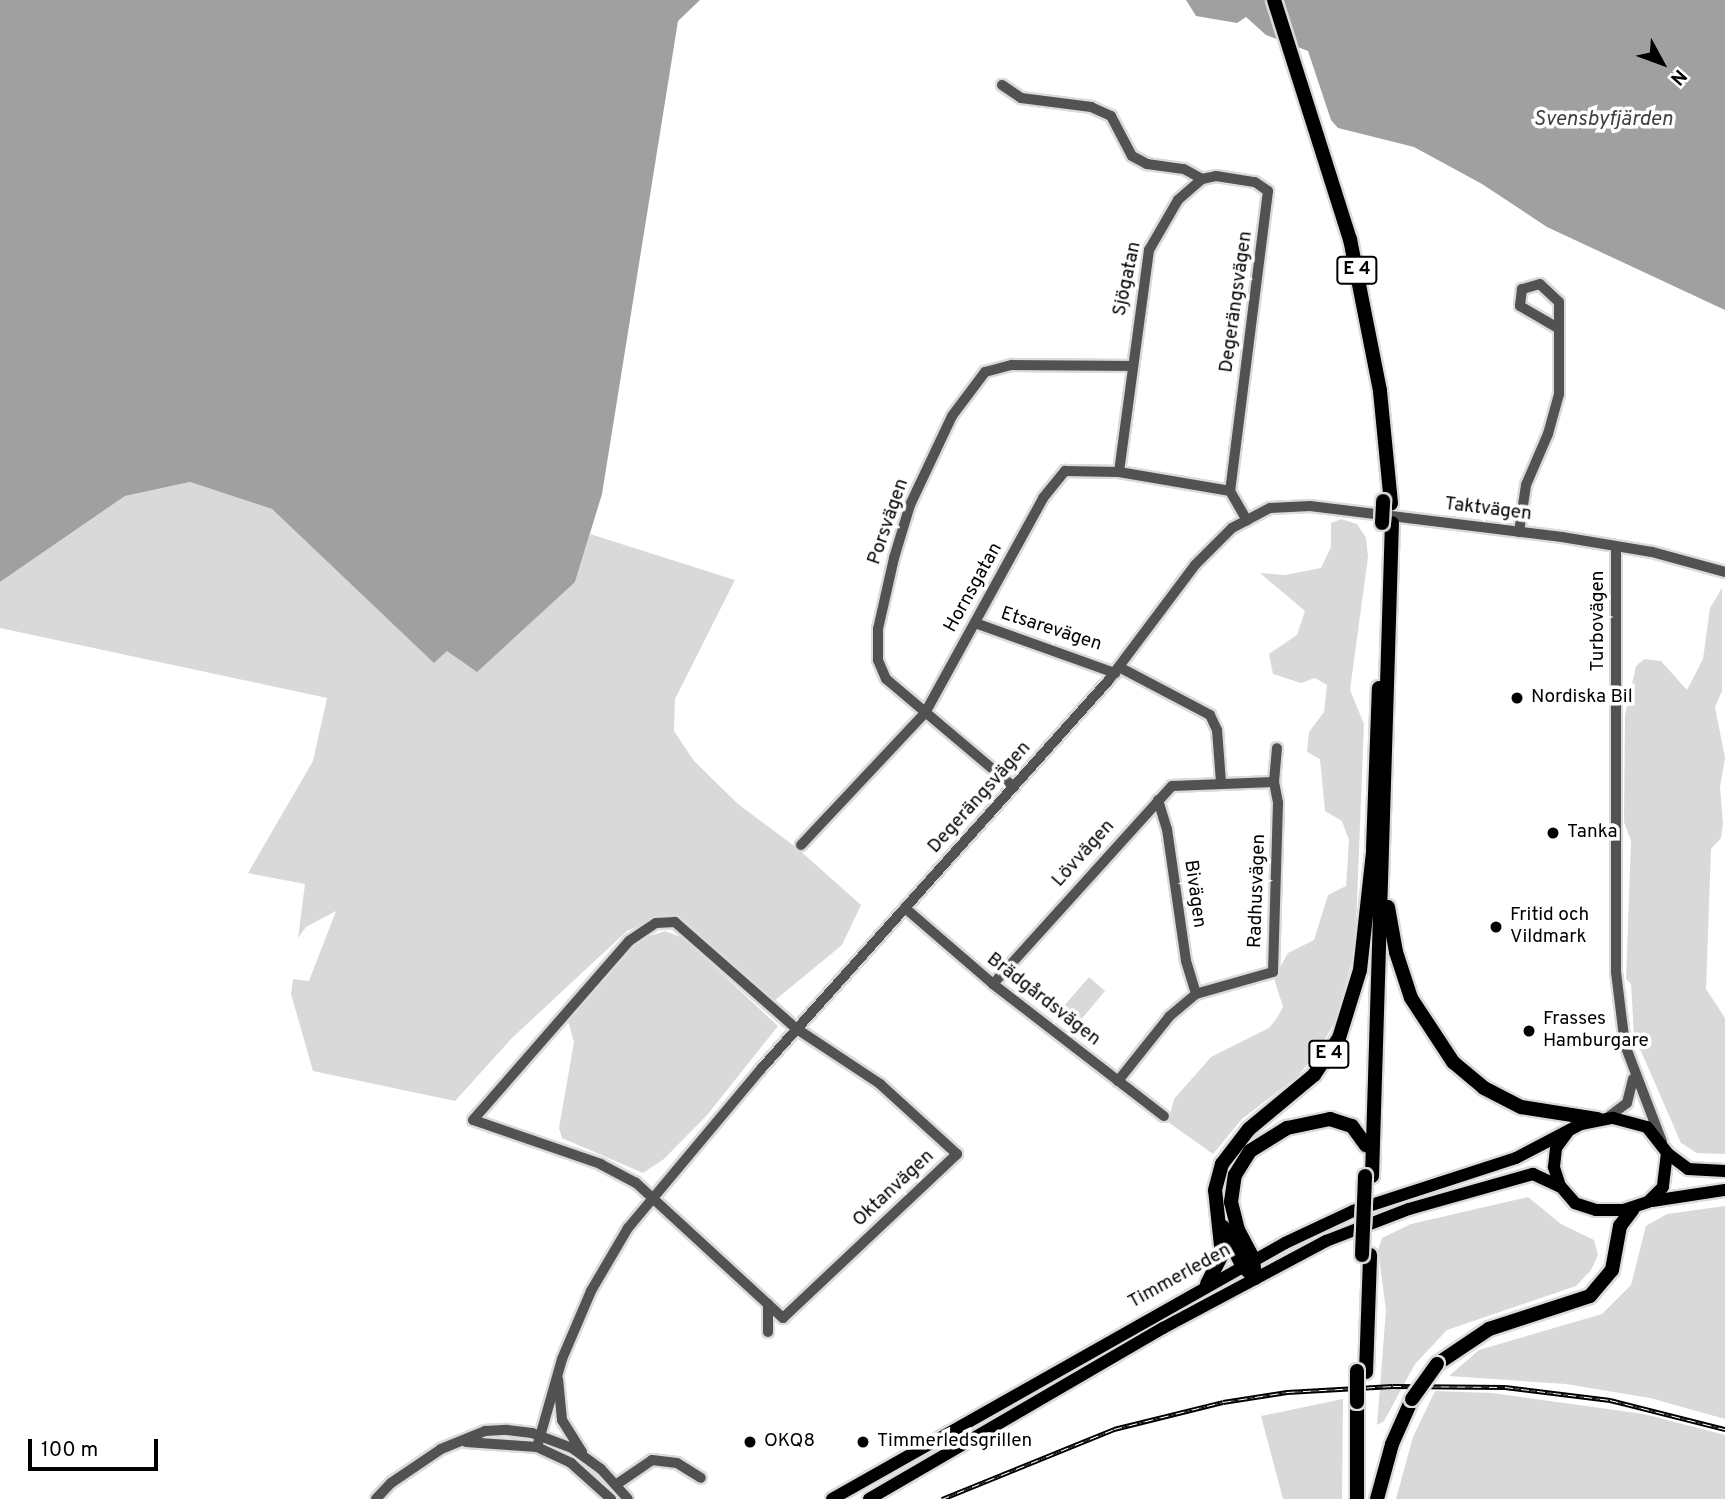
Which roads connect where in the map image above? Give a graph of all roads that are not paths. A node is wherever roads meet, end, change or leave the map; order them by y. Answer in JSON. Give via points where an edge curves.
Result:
{"nodes":[{"id":1,"x":1265,"y":0,"type":"edge"},
{"id":2,"x":1274,"y":0,"type":"edge"},
{"id":3,"x":1285,"y":45,"type":"junction"},
{"id":4,"x":1002,"y":85,"type":"dead end"},
{"id":5,"x":1202,"y":179,"type":"junction"},
{"id":6,"x":1558,"y":328,"type":"junction"},
{"id":7,"x":1131,"y":366,"type":"junction"},
{"id":8,"x":1119,"y":472,"type":"junction"},
{"id":9,"x":1230,"y":491,"type":"junction"},
{"id":10,"x":1247,"y":520,"type":"junction"},
{"id":11,"x":1387,"y":523,"type":"junction"},
{"id":12,"x":1519,"y":532,"type":"junction"},
{"id":13,"x":1616,"y":547,"type":"junction"},
{"id":14,"x":1725,"y":572,"type":"edge"},
{"id":15,"x":975,"y":623,"type":"junction"},
{"id":16,"x":1117,"y":670,"type":"junction"},
{"id":17,"x":925,"y":713,"type":"junction"},
{"id":18,"x":1277,"y":748,"type":"dead end"},
{"id":19,"x":1221,"y":782,"type":"junction"},
{"id":20,"x":1274,"y":782,"type":"junction"},
{"id":21,"x":1014,"y":787,"type":"junction"},
{"id":22,"x":1158,"y":800,"type":"junction"},
{"id":23,"x":1384,"y":826,"type":"junction"},
{"id":24,"x":801,"y":845,"type":"dead end"},
{"id":25,"x":1373,"y":853,"type":"junction"},
{"id":26,"x":905,"y":908,"type":"junction"},
{"id":27,"x":993,"y":984,"type":"junction"},
{"id":28,"x":1196,"y":994,"type":"junction"},
{"id":29,"x":797,"y":1029,"type":"junction"},
{"id":30,"x":1632,"y":1071,"type":"junction"},
{"id":31,"x":1118,"y":1081,"type":"junction"},
{"id":32,"x":1164,"y":1116,"type":"dead end"},
{"id":33,"x":1602,"y":1118,"type":"junction"},
{"id":34,"x":1567,"y":1133,"type":"junction"},
{"id":35,"x":1366,"y":1145,"type":"junction"},
{"id":36,"x":1664,"y":1148,"type":"junction"},
{"id":37,"x":1725,"y":1171,"type":"edge"},
{"id":38,"x":1369,"y":1176,"type":"junction"},
{"id":39,"x":1560,"y":1186,"type":"junction"},
{"id":40,"x":1725,"y":1190,"type":"edge"},
{"id":41,"x":652,"y":1197,"type":"junction"},
{"id":42,"x":1648,"y":1202,"type":"junction"},
{"id":43,"x":1633,"y":1209,"type":"junction"},
{"id":44,"x":1218,"y":1215,"type":"junction"},
{"id":45,"x":1247,"y":1262,"type":"junction"},
{"id":46,"x":1255,"y":1278,"type":"junction"},
{"id":47,"x":1208,"y":1284,"type":"junction"},
{"id":48,"x":768,"y":1304,"type":"junction"},
{"id":49,"x":768,"y":1332,"type":"dead end"},
{"id":50,"x":558,"y":1374,"type":"junction"},
{"id":51,"x":1361,"y":1402,"type":"junction"},
{"id":52,"x":540,"y":1436,"type":"junction"},
{"id":53,"x":455,"y":1443,"type":"junction"},
{"id":54,"x":537,"y":1447,"type":"junction"},
{"id":55,"x":587,"y":1458,"type":"junction"},
{"id":56,"x":701,"y":1478,"type":"dead end"},
{"id":57,"x":617,"y":1484,"type":"junction"},
{"id":58,"x":376,"y":1499,"type":"edge"},
{"id":59,"x":611,"y":1499,"type":"edge"},
{"id":60,"x":628,"y":1499,"type":"edge"},
{"id":61,"x":832,"y":1499,"type":"edge"},
{"id":62,"x":869,"y":1499,"type":"edge"},
{"id":63,"x":1357,"y":1499,"type":"edge"},
{"id":64,"x":1365,"y":1499,"type":"edge"},
{"id":65,"x":1377,"y":1499,"type":"edge"}],
"edges":[{"from":1,"to":3,"type":"highway","number":"E 4"},
{"from":2,"to":3,"type":"highway","number":"E 4"},
{"from":3,"to":11,"type":"highway","number":"E 4","bridge":true,"via":[[1355,299]]},
{"from":4,"to":5,"type":"street","via":[[1021,98],[1091,107],[1111,116],[1132,156],[1147,164],[1184,169]]},
{"from":5,"to":7,"type":"street","name":"Sjögatan","via":[[1178,200],[1149,250]]},
{"from":5,"to":9,"type":"street","name":"Degerängsvägen","via":[[1216,176],[1255,182],[1268,191]]},
{"from":6,"to":6,"type":"street","via":[[1557,298],[1540,284],[1522,289],[1520,306]]},
{"from":6,"to":12,"type":"street","via":[[1556,412],[1526,485]]},
{"from":7,"to":8,"type":"street","name":"Sjögatan"},
{"from":7,"to":17,"type":"street","name":"Porsvägen","via":[[999,367],[972,385],[952,416],[911,505],[878,629],[878,660],[886,679]]},
{"from":8,"to":9,"type":"street","name":"Hornsgatan"},
{"from":8,"to":15,"type":"street","name":"Hornsgatan","via":[[1065,471],[1053,482]]},
{"from":9,"to":10,"type":"street"},
{"from":10,"to":12,"type":"street","name":"Taktvägen","via":[[1270,508],[1310,506]]},
{"from":10,"to":16,"type":"street","name":"Degerängsvägen","via":[[1220,538],[1195,565]]},
{"from":11,"to":23,"type":"highway","number":"E 4"},
{"from":11,"to":25,"type":"highway","number":"E 4"},
{"from":12,"to":13,"type":"street","name":"Taktvägen"},
{"from":13,"to":14,"type":"street","name":"Taktvägen"},
{"from":13,"to":30,"type":"street","name":"Turbovägen","via":[[1616,972]]},
{"from":15,"to":16,"type":"street","name":"Etsarevägen"},
{"from":15,"to":17,"type":"street","name":"Hornsgatan"},
{"from":16,"to":19,"type":"street","name":"Etsarevägen","via":[[1210,715],[1217,730]]},
{"from":16,"to":21,"type":"street","name":"Degerängsvägen"},
{"from":17,"to":21,"type":"street","name":"Porsvägen"},
{"from":17,"to":24,"type":"street","name":"Hornsgatan"},
{"from":18,"to":20,"type":"street","name":"Radhusvägen"},
{"from":19,"to":20,"type":"street"},
{"from":19,"to":22,"type":"street","name":"Lövvägen","via":[[1172,786]]},
{"from":20,"to":28,"type":"street","name":"Radhusvägen","via":[[1278,803],[1273,972]]},
{"from":21,"to":26,"type":"street","name":"Degerängsvägen"},
{"from":22,"to":27,"type":"street","name":"Lövvägen"},
{"from":22,"to":28,"type":"street","name":"Bivägen","via":[[1167,829],[1185,961]]},
{"from":23,"to":33,"type":"highway","number":"E 4","via":[[1395,952],[1411,998],[1435,1040],[1468,1076],[1508,1101],[1549,1115]]},
{"from":23,"to":38,"type":"highway","number":"E 4"},
{"from":25,"to":35,"type":"highway","number":"E 4"},
{"from":25,"to":44,"type":"highway","number":"E 4","via":[[1360,970],[1339,1038],[1314,1075],[1230,1151],[1217,1178]]},
{"from":26,"to":27,"type":"street","name":"Brädgårdsvägen"},
{"from":26,"to":29,"type":"street","name":"Degerängsvägen"},
{"from":27,"to":31,"type":"street","name":"Brädgårdsvägen"},
{"from":28,"to":31,"type":"street","name":"Radhusvägen","via":[[1169,1017]]},
{"from":29,"to":41,"type":"street","name":"Degerängsvägen"},
{"from":29,"to":41,"type":"street","via":[[698,939],[675,922],[656,923],[629,940],[473,1119],[601,1164]]},
{"from":29,"to":48,"type":"street","name":"Oktanvägen","via":[[880,1084],[957,1154],[783,1318]]},
{"from":30,"to":33,"type":"street","name":"Turbovägen","via":[[1630,1099]]},
{"from":30,"to":36,"type":"street","name":"Turbovägen"},
{"from":31,"to":32,"type":"street","name":"Brädgårdsvägen"},
{"from":33,"to":34,"type":"main road"},
{"from":33,"to":36,"type":"main road","via":[[1640,1123]]},
{"from":34,"to":39,"type":"main road","via":[[1553,1161]]},
{"from":34,"to":45,"type":"main road","name":"Timmerleden","via":[[1500,1164],[1353,1211]]},
{"from":35,"to":38,"type":"highway","number":"E 4"},
{"from":35,"to":45,"type":"highway","number":"E 4","via":[[1352,1126],[1330,1119],[1287,1128],[1250,1151],[1235,1175],[1231,1202]]},
{"from":36,"to":37,"type":"main road","via":[[1688,1169]]},
{"from":36,"to":42,"type":"main road","via":[[1666,1180]]},
{"from":38,"to":51,"type":"highway","number":"E 4","bridge":true},
{"from":39,"to":43,"type":"main road","via":[[1569,1198],[1589,1209]]},
{"from":39,"to":46,"type":"main road","name":"Timmerleden","via":[[1533,1174],[1409,1209],[1326,1241]]},
{"from":40,"to":42,"type":"main road"},
{"from":41,"to":48,"type":"street"},
{"from":41,"to":50,"type":"street","name":"Degerängsvägen","via":[[591,1291]]},
{"from":42,"to":43,"type":"main road"},
{"from":43,"to":65,"type":"highway","bridge":true,"via":[[1620,1226],[1612,1270],[1590,1296],[1489,1329],[1437,1364],[1412,1399],[1392,1444]]},
{"from":44,"to":45,"type":"highway","number":"E 4"},
{"from":44,"to":47,"type":"highway","number":"E 4","via":[[1222,1255]]},
{"from":45,"to":46,"type":"highway","number":"E 4"},
{"from":45,"to":47,"type":"main road","name":"Timmerleden"},
{"from":46,"to":62,"type":"main road","name":"Timmerleden"},
{"from":47,"to":61,"type":"main road","name":"Timmerleden"},
{"from":48,"to":49,"type":"street"},
{"from":50,"to":52,"type":"street","name":"Degerängsvägen"},
{"from":50,"to":55,"type":"street","via":[[562,1420]]},
{"from":51,"to":63,"type":"highway","number":"E 4"},
{"from":51,"to":64,"type":"highway","number":"E 4"},
{"from":52,"to":53,"type":"street","via":[[485,1431]]},
{"from":52,"to":54,"type":"street","name":"Degerängsvägen"},
{"from":52,"to":55,"type":"street"},
{"from":53,"to":54,"type":"street"},
{"from":53,"to":58,"type":"street","via":[[422,1459]]},
{"from":54,"to":59,"type":"street","via":[[571,1463]]},
{"from":55,"to":57,"type":"street"},
{"from":56,"to":57,"type":"street","via":[[677,1463],[652,1460]]},
{"from":57,"to":60,"type":"street"}]}
